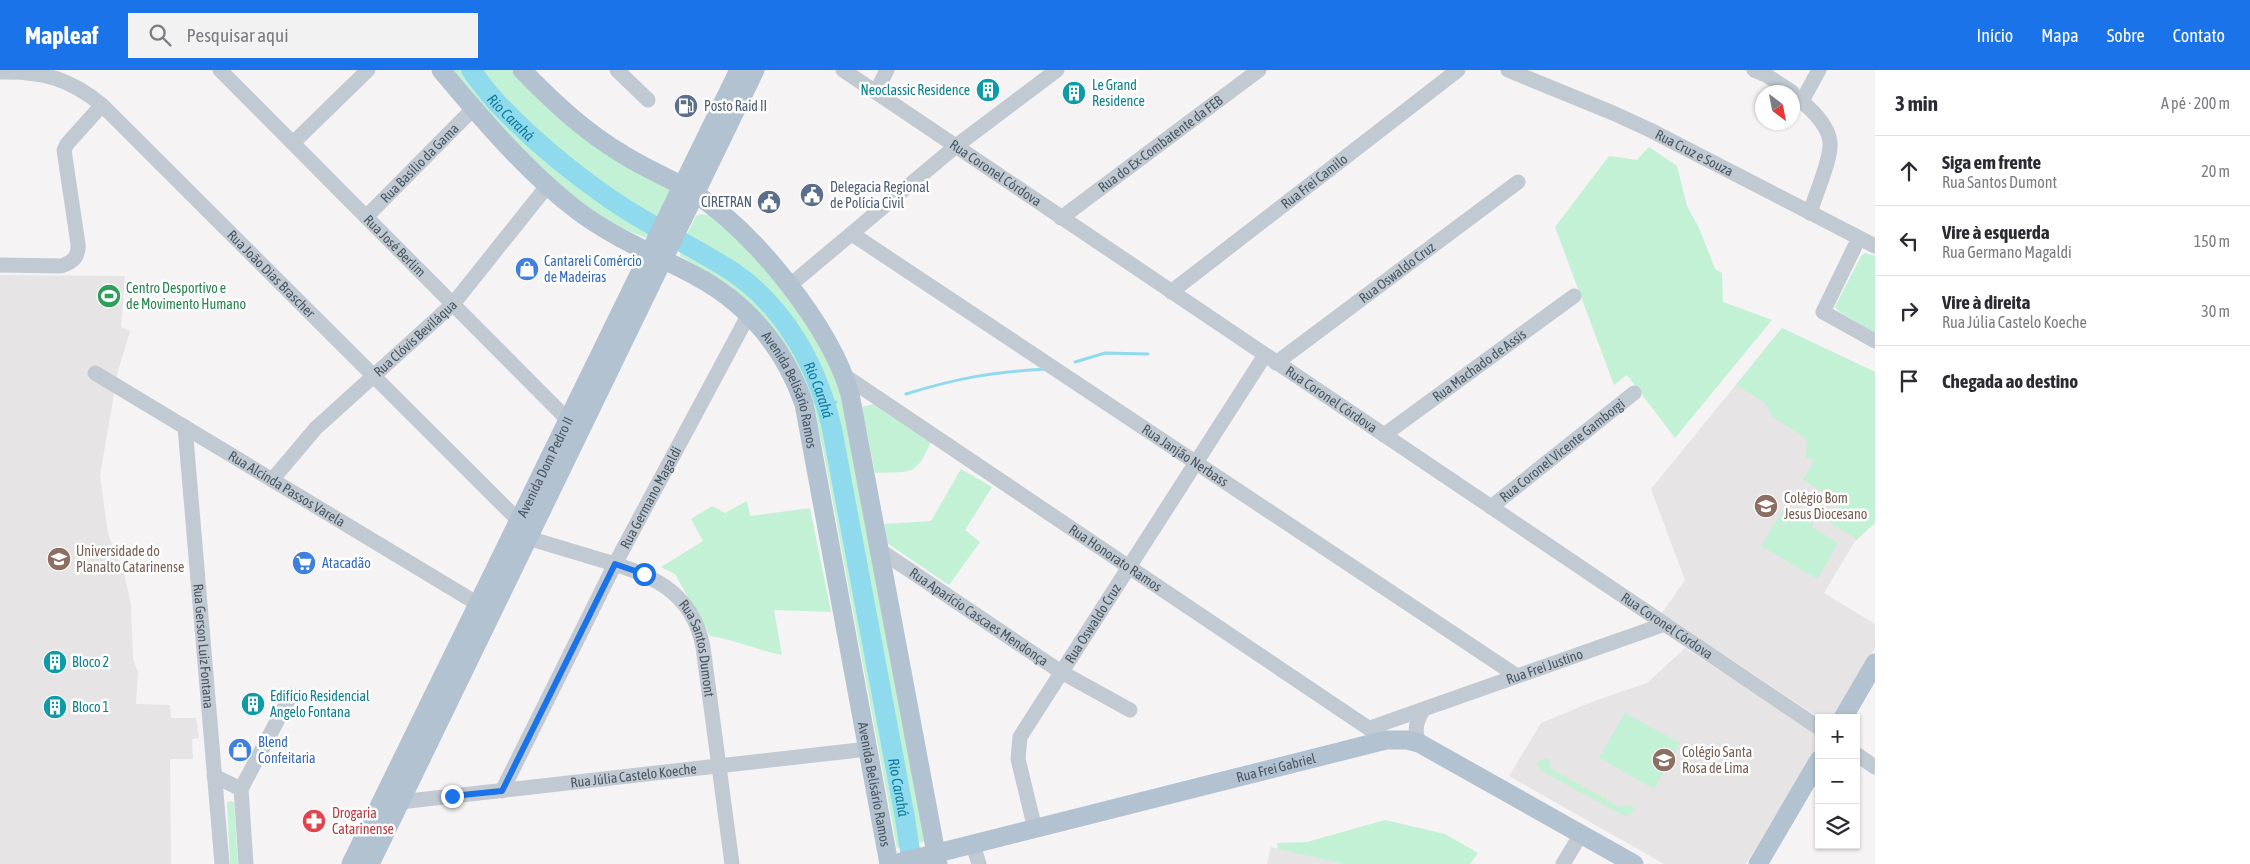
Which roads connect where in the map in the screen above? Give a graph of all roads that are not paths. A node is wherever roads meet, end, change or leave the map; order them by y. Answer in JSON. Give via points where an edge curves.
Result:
{"nodes":[{"id":1,"x":220,"y":70,"type":"edge"},
{"id":2,"x":368,"y":70,"type":"edge"},
{"id":3,"x":441,"y":70,"type":"edge"},
{"id":4,"x":522,"y":70,"type":"edge"},
{"id":5,"x":617,"y":70,"type":"edge"},
{"id":6,"x":739,"y":70,"type":"edge"},
{"id":7,"x":755,"y":70,"type":"edge"},
{"id":8,"x":843,"y":70,"type":"edge"},
{"id":9,"x":887,"y":70,"type":"edge"},
{"id":10,"x":1057,"y":70,"type":"edge"},
{"id":11,"x":1259,"y":70,"type":"edge"},
{"id":12,"x":1458,"y":70,"type":"edge"},
{"id":13,"x":1508,"y":70,"type":"edge"},
{"id":14,"x":1754,"y":70,"type":"edge"},
{"id":15,"x":1819,"y":70,"type":"edge"},
{"id":16,"x":0,"y":72,"type":"edge"},
{"id":17,"x":1780,"y":85,"type":"edge"},
{"id":18,"x":1800,"y":91,"type":"edge"},
{"id":19,"x":876,"y":92,"type":"junction"},
{"id":20,"x":648,"y":100,"type":"dead end"},
{"id":21,"x":1800,"y":101,"type":"edge"},
{"id":22,"x":102,"y":105,"type":"junction"},
{"id":23,"x":474,"y":108,"type":"junction"},
{"id":24,"x":293,"y":144,"type":"junction"},
{"id":25,"x":956,"y":146,"type":"junction"},
{"id":26,"x":1518,"y":182,"type":"dead end"},
{"id":27,"x":548,"y":185,"type":"junction"},
{"id":28,"x":688,"y":190,"type":"junction"},
{"id":29,"x":1810,"y":213,"type":"junction"},
{"id":30,"x":366,"y":217,"type":"junction"},
{"id":31,"x":1062,"y":218,"type":"junction"},
{"id":32,"x":852,"y":234,"type":"junction"},
{"id":33,"x":1859,"y":238,"type":"junction"},
{"id":34,"x":1875,"y":246,"type":"edge"},
{"id":35,"x":658,"y":253,"type":"junction"},
{"id":36,"x":0,"y":265,"type":"edge"},
{"id":37,"x":790,"y":286,"type":"junction"},
{"id":38,"x":1172,"y":292,"type":"junction"},
{"id":39,"x":1574,"y":296,"type":"dead end"},
{"id":40,"x":453,"y":304,"type":"junction"},
{"id":41,"x":749,"y":314,"type":"junction"},
{"id":42,"x":1875,"y":341,"type":"edge"},
{"id":43,"x":1271,"y":359,"type":"junction"},
{"id":44,"x":95,"y":373,"type":"dead end"},
{"id":45,"x":374,"y":376,"type":"junction"},
{"id":46,"x":845,"y":376,"type":"junction"},
{"id":47,"x":1634,"y":393,"type":"dead end"},
{"id":48,"x":568,"y":420,"type":"junction"},
{"id":49,"x":185,"y":427,"type":"junction"},
{"id":50,"x":1384,"y":435,"type":"junction"},
{"id":51,"x":1196,"y":463,"type":"junction"},
{"id":52,"x":272,"y":480,"type":"junction"},
{"id":53,"x":1491,"y":508,"type":"junction"},
{"id":54,"x":519,"y":521,"type":"junction"},
{"id":55,"x":528,"y":538,"type":"junction"},
{"id":56,"x":881,"y":551,"type":"junction"},
{"id":57,"x":615,"y":564,"type":"junction"},
{"id":58,"x":1129,"y":567,"type":"junction"},
{"id":59,"x":478,"y":604,"type":"junction"},
{"id":60,"x":1665,"y":624,"type":"junction"},
{"id":61,"x":1875,"y":663,"type":"edge"},
{"id":62,"x":1061,"y":672,"type":"junction"},
{"id":63,"x":1517,"y":676,"type":"junction"},
{"id":64,"x":291,"y":695,"type":"dead end"},
{"id":65,"x":1130,"y":710,"type":"dead end"},
{"id":66,"x":1423,"y":710,"type":"junction"},
{"id":67,"x":1845,"y":714,"type":"edge"},
{"id":68,"x":1815,"y":725,"type":"edge"},
{"id":69,"x":1370,"y":728,"type":"junction"},
{"id":70,"x":1386,"y":740,"type":"junction"},
{"id":71,"x":1419,"y":743,"type":"junction"},
{"id":72,"x":868,"y":749,"type":"junction"},
{"id":73,"x":1860,"y":757,"type":"edge"},
{"id":74,"x":719,"y":766,"type":"junction"},
{"id":75,"x":1815,"y":767,"type":"edge"},
{"id":76,"x":1875,"y":767,"type":"edge"},
{"id":77,"x":214,"y":776,"type":"junction"},
{"id":78,"x":241,"y":789,"type":"junction"},
{"id":79,"x":502,"y":791,"type":"junction"},
{"id":80,"x":400,"y":802,"type":"junction"},
{"id":81,"x":1035,"y":829,"type":"junction"},
{"id":82,"x":1581,"y":834,"type":"junction"},
{"id":83,"x":973,"y":844,"type":"junction"},
{"id":84,"x":934,"y":858,"type":"edge"},
{"id":85,"x":222,"y":864,"type":"edge"},
{"id":86,"x":246,"y":864,"type":"edge"},
{"id":87,"x":351,"y":864,"type":"edge"},
{"id":88,"x":370,"y":864,"type":"edge"},
{"id":89,"x":732,"y":864,"type":"edge"},
{"id":90,"x":894,"y":864,"type":"edge"},
{"id":91,"x":979,"y":864,"type":"edge"},
{"id":92,"x":1563,"y":864,"type":"edge"},
{"id":93,"x":1634,"y":864,"type":"edge"},
{"id":94,"x":1758,"y":864,"type":"edge"}],
"edges":[{"from":1,"to":24,"type":"street","name":"Rua José Berlim"},
{"from":2,"to":24,"type":"street"},
{"from":3,"to":23,"type":"main road","name":"Avenida Belisário Ramos"},
{"from":4,"to":28,"type":"main road","via":[[583,128],[625,156]]},
{"from":5,"to":20,"type":"street"},
{"from":6,"to":28,"type":"main road","name":"Avenida Dom Pedro II"},
{"from":7,"to":28,"type":"main road","name":"Avenida Dom Pedro II"},
{"from":8,"to":19,"type":"street","name":"Rua Coronel Córdova"},
{"from":9,"to":19,"type":"street"},
{"from":10,"to":25,"type":"street"},
{"from":11,"to":31,"type":"street","name":"Rua do Ex-Combatente da FEB"},
{"from":12,"to":38,"type":"street","name":"Rua Frei Camilo"},
{"from":13,"to":29,"type":"street","name":"Rua Cruz e Souza","via":[[1628,120]]},
{"from":14,"to":17,"type":"street"},
{"from":15,"to":18,"type":"street"},
{"from":16,"to":22,"type":"street","name":"Rua João Dias Brascher","via":[[55,77],[70,82]]},
{"from":19,"to":25,"type":"street","name":"Rua Coronel Córdova"},
{"from":21,"to":29,"type":"street","via":[[1827,131],[1830,141]]},
{"from":22,"to":36,"type":"street","via":[[64,150],[78,244],[76,258],[61,266]]},
{"from":22,"to":45,"type":"street","name":"Rua João Dias Brascher"},
{"from":23,"to":27,"type":"main road","name":"Avenida Belisário Ramos"},
{"from":23,"to":30,"type":"street","name":"Rua Basílio da Gama"},
{"from":24,"to":30,"type":"street","name":"Rua José Berlim"},
{"from":25,"to":31,"type":"street","name":"Rua Coronel Córdova"},
{"from":25,"to":32,"type":"street"},
{"from":26,"to":43,"type":"street","name":"Rua Oswaldo Cruz"},
{"from":27,"to":35,"type":"main road","name":"Avenida Belisário Ramos","via":[[598,226]]},
{"from":27,"to":40,"type":"street","name":"Rua Clóvis Beviláqua"},
{"from":28,"to":35,"type":"main road","name":"Avenida Dom Pedro II"},
{"from":28,"to":37,"type":"main road","via":[[744,235]]},
{"from":29,"to":33,"type":"street","name":"Rua Cruz e Souza"},
{"from":30,"to":40,"type":"street","name":"Rua José Berlim"},
{"from":31,"to":38,"type":"street","name":"Rua Coronel Córdova"},
{"from":32,"to":37,"type":"street"},
{"from":32,"to":51,"type":"street","name":"Rua Janjão Nerbass"},
{"from":33,"to":34,"type":"street","name":"Rua Cruz e Souza"},
{"from":33,"to":42,"type":"street","via":[[1823,312]]},
{"from":35,"to":41,"type":"main road","name":"Avenida Belisário Ramos","via":[[716,288]]},
{"from":35,"to":48,"type":"main road","name":"Avenida Dom Pedro II"},
{"from":35,"to":55,"type":"main road","name":"Avenida Dom Pedro II"},
{"from":37,"to":46,"type":"main road","via":[[825,335]]},
{"from":38,"to":43,"type":"street","name":"Rua Coronel Córdova"},
{"from":39,"to":50,"type":"street","name":"Rua Machado de Assis"},
{"from":40,"to":45,"type":"street","name":"Rua Clóvis Beviláqua"},
{"from":40,"to":48,"type":"street","name":"Rua José Berlim"},
{"from":41,"to":57,"type":"street","name":"Rua Germano Magaldi"},
{"from":41,"to":72,"type":"main road","name":"Avenida Belisário Ramos","via":[[778,349],[798,385],[804,404]]},
{"from":43,"to":50,"type":"street","name":"Rua Coronel Córdova"},
{"from":43,"to":51,"type":"street","name":"Rua Oswaldo Cruz"},
{"from":44,"to":49,"type":"street","name":"Rua Alcinda Passos Varela"},
{"from":45,"to":52,"type":"street","name":"Rua Clóvis Beviláqua","via":[[312,433]]},
{"from":45,"to":54,"type":"street","name":"Rua João Dias Brascher"},
{"from":46,"to":56,"type":"main road"},
{"from":46,"to":58,"type":"street","name":"Rua Honorato Ramos"},
{"from":47,"to":53,"type":"street","name":"Rua Coronel Vicente Gamborgi"},
{"from":48,"to":54,"type":"main road","name":"Avenida Dom Pedro II"},
{"from":49,"to":52,"type":"street","name":"Rua Alcinda Passos Varela"},
{"from":49,"to":77,"type":"street","name":"Rua Gerson Luiz Fontana"},
{"from":50,"to":53,"type":"street","name":"Rua Coronel Córdova"},
{"from":51,"to":58,"type":"street","name":"Rua Oswaldo Cruz"},
{"from":51,"to":63,"type":"street","name":"Rua Janjão Nerbass"},
{"from":52,"to":59,"type":"street","name":"Rua Alcinda Passos Varela"},
{"from":53,"to":60,"type":"street","name":"Rua Coronel Córdova"},
{"from":54,"to":59,"type":"main road","name":"Avenida Dom Pedro II"},
{"from":55,"to":57,"type":"street","name":"Rua Santos Dumont"},
{"from":55,"to":80,"type":"main road","name":"Avenida Dom Pedro II"},
{"from":56,"to":62,"type":"street","name":"Rua Aparício Cascaes Mendonça"},
{"from":56,"to":84,"type":"main road"},
{"from":57,"to":74,"type":"street","name":"Rua Santos Dumont","via":[[659,581],[673,591],[694,619],[703,647]]},
{"from":57,"to":79,"type":"street","name":"Rua Germano Magaldi"},
{"from":58,"to":62,"type":"street","name":"Rua Oswaldo Cruz"},
{"from":58,"to":69,"type":"street","name":"Rua Honorato Ramos"},
{"from":59,"to":87,"type":"main road","name":"Avenida Dom Pedro II"},
{"from":60,"to":63,"type":"street","name":"Rua Frei Justino"},
{"from":60,"to":68,"type":"street","name":"Rua Coronel Córdova"},
{"from":61,"to":67,"type":"main road"},
{"from":62,"to":65,"type":"street","name":"Rua Aparício Cascaes Mendonça"},
{"from":62,"to":81,"type":"street","name":"Rua Oswaldo Cruz","via":[[1020,736],[1018,748]]},
{"from":63,"to":66,"type":"street","name":"Rua Frei Justino"},
{"from":64,"to":78,"type":"street"},
{"from":66,"to":69,"type":"street","name":"Rua Frei Justino"},
{"from":66,"to":71,"type":"street","via":[[1416,725]]},
{"from":69,"to":70,"type":"street","name":"Rua Honorato Ramos"},
{"from":70,"to":71,"type":"main road","name":"Rua Frei Gabriel"},
{"from":70,"to":81,"type":"main road","name":"Rua Frei Gabriel"},
{"from":71,"to":82,"type":"main road","name":"Rua Frei Gabriel"},
{"from":72,"to":74,"type":"street","name":"Rua Júlia Castelo Koeche"},
{"from":72,"to":90,"type":"main road","name":"Avenida Belisário Ramos"},
{"from":73,"to":76,"type":"street"},
{"from":74,"to":79,"type":"street","name":"Rua Júlia Castelo Koeche"},
{"from":74,"to":89,"type":"street","name":"Rua Santos Dumont"},
{"from":75,"to":94,"type":"main road"},
{"from":77,"to":78,"type":"street"},
{"from":77,"to":85,"type":"street","name":"Rua Gerson Luiz Fontana"},
{"from":78,"to":86,"type":"street"},
{"from":79,"to":80,"type":"street","name":"Rua Júlia Castelo Koeche"},
{"from":80,"to":88,"type":"main road","name":"Avenida Dom Pedro II"},
{"from":81,"to":83,"type":"main road","name":"Rua Frei Gabriel"},
{"from":82,"to":92,"type":"street"},
{"from":82,"to":93,"type":"main road","name":"Rua Frei Gabriel"},
{"from":83,"to":84,"type":"main road","name":"Rua Frei Gabriel"},
{"from":83,"to":91,"type":"street"},
{"from":84,"to":90,"type":"main road","name":"Rua Frei Gabriel"}]}
